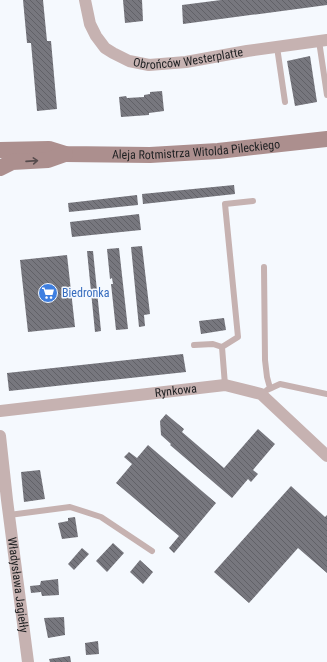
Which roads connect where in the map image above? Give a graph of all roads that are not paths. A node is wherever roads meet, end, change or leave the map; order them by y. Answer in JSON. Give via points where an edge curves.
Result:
{"nodes":[{"id":1,"x":85,"y":0,"type":"edge"},
{"id":2,"x":323,"y":40,"type":"edge"},
{"id":3,"x":277,"y":47,"type":"junction"},
{"id":4,"x":327,"y":95,"type":"edge"},
{"id":5,"x":285,"y":102,"type":"dead end"},
{"id":6,"x":327,"y":140,"type":"edge"},
{"id":7,"x":0,"y":150,"type":"edge"},
{"id":8,"x":64,"y":154,"type":"junction"},
{"id":9,"x":0,"y":168,"type":"edge"},
{"id":10,"x":253,"y":202,"type":"dead end"},
{"id":11,"x":264,"y":266,"type":"dead end"},
{"id":12,"x":194,"y":345,"type":"dead end"},
{"id":13,"x":222,"y":347,"type":"junction"},
{"id":14,"x":225,"y":385,"type":"junction"},
{"id":15,"x":266,"y":391,"type":"junction"},
{"id":16,"x":327,"y":394,"type":"edge"},
{"id":17,"x":0,"y":411,"type":"edge"},
{"id":18,"x":0,"y":436,"type":"edge"},
{"id":19,"x":327,"y":456,"type":"edge"},
{"id":20,"x":8,"y":515,"type":"junction"},
{"id":21,"x":152,"y":551,"type":"dead end"},
{"id":22,"x":28,"y":662,"type":"edge"}],
"edges":[{"from":1,"to":3,"type":"street","name":"Obrońców Westerplatte","via":[[90,24],[96,36],[105,48],[129,61],[149,65],[186,62]]},
{"from":2,"to":3,"type":"street","name":"Obrońców Westerplatte"},
{"from":2,"to":4,"type":"lane"},
{"from":3,"to":5,"type":"lane"},
{"from":6,"to":8,"type":"street","name":"Aleja Rotmistrza Witolda Pileckiego","via":[[218,151]]},
{"from":7,"to":8,"type":"street","name":"Aleja Rotmistrza Witolda Pileckiego","via":[[49,148]]},
{"from":9,"to":8,"type":"street","name":"Aleja Rotmistrza Witolda Pileckiego","one_way":true,"via":[[12,162],[48,160]]},
{"from":10,"to":13,"type":"lane","via":[[225,204],[238,337]]},
{"from":11,"to":15,"type":"lane"},
{"from":12,"to":13,"type":"lane","via":[[213,344]]},
{"from":13,"to":14,"type":"lane"},
{"from":14,"to":15,"type":"street","name":"Rynkowa"},
{"from":14,"to":17,"type":"street","name":"Rynkowa"},
{"from":15,"to":16,"type":"lane","via":[[280,384]]},
{"from":15,"to":19,"type":"street","name":"Rynkowa"},
{"from":18,"to":20,"type":"street","name":"Władysława Jagiełły"},
{"from":20,"to":21,"type":"lane","via":[[70,507],[101,516]]},
{"from":20,"to":22,"type":"street","name":"Władysława Jagiełły"}]}
